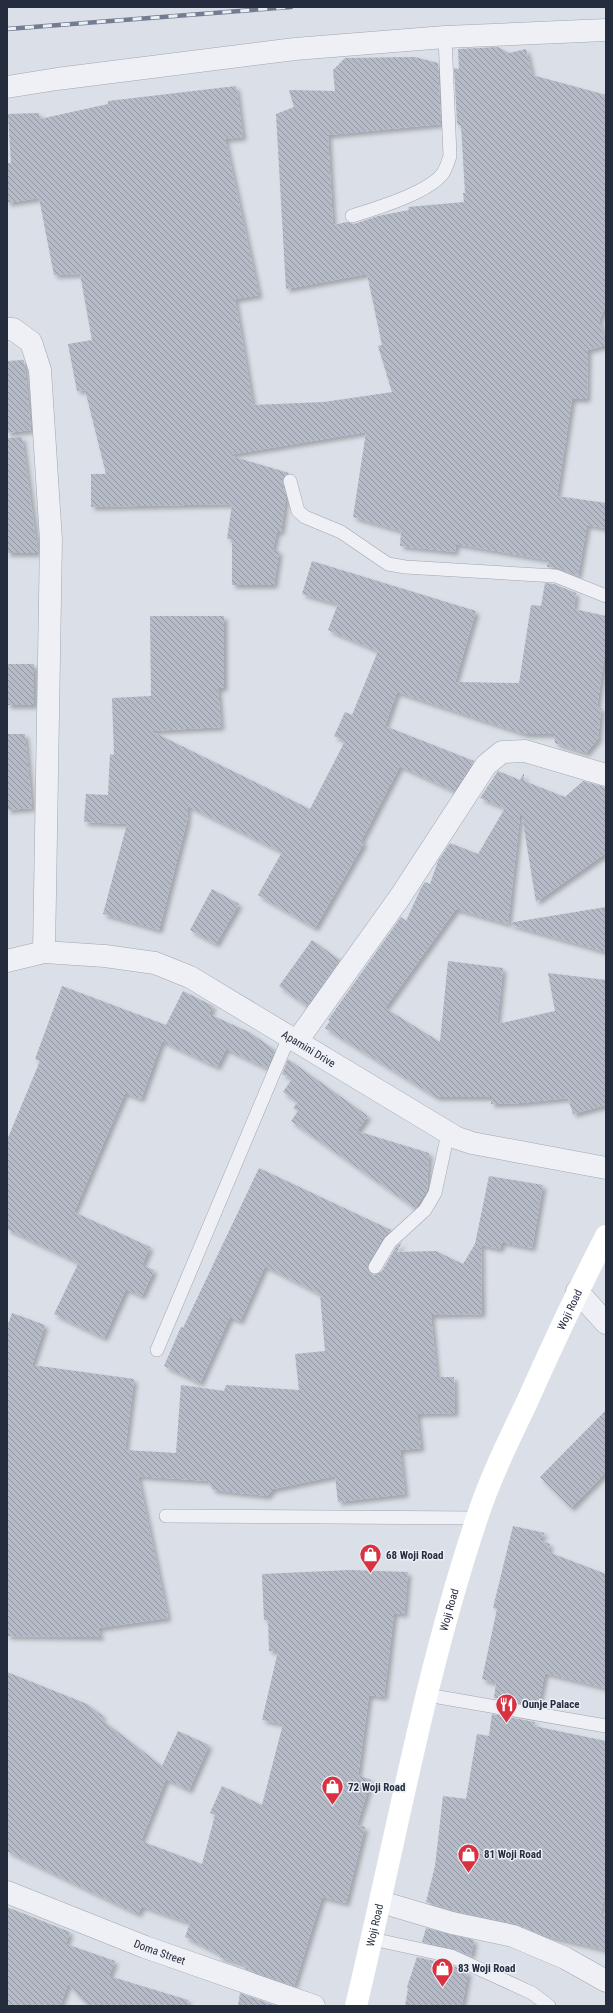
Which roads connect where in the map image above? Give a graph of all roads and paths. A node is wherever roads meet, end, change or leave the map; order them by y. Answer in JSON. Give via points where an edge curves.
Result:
{"nodes":[{"id":1,"x":606,"y":30,"type":"edge"},
{"id":2,"x":445,"y":37,"type":"junction"},
{"id":3,"x":7,"y":88,"type":"edge"},
{"id":4,"x":352,"y":216,"type":"dead end"},
{"id":5,"x":7,"y":329,"type":"edge"},
{"id":6,"x":290,"y":481,"type":"dead end"},
{"id":7,"x":606,"y":596,"type":"edge"},
{"id":8,"x":606,"y":776,"type":"edge"},
{"id":9,"x":44,"y":952,"type":"junction"},
{"id":10,"x":7,"y":961,"type":"edge"},
{"id":11,"x":293,"y":1039,"type":"junction"},
{"id":12,"x":448,"y":1133,"type":"junction"},
{"id":13,"x":606,"y":1168,"type":"edge"},
{"id":14,"x":606,"y":1236,"type":"edge"},
{"id":15,"x":375,"y":1267,"type":"dead end"},
{"id":16,"x":577,"y":1292,"type":"junction"},
{"id":17,"x":606,"y":1323,"type":"edge"},
{"id":18,"x":157,"y":1350,"type":"dead end"},
{"id":19,"x":166,"y":1516,"type":"dead end"},
{"id":20,"x":477,"y":1518,"type":"junction"},
{"id":21,"x":427,"y":1695,"type":"junction"},
{"id":22,"x":606,"y":1726,"type":"edge"},
{"id":23,"x":7,"y":1892,"type":"edge"},
{"id":24,"x":381,"y":1902,"type":"junction"},
{"id":25,"x":372,"y":1939,"type":"junction"},
{"id":26,"x":606,"y":1981,"type":"edge"},
{"id":27,"x":314,"y":2006,"type":"edge"},
{"id":28,"x":356,"y":2006,"type":"edge"},
{"id":29,"x":549,"y":2006,"type":"edge"}],
"edges":[{"from":1,"to":2,"type":"street"},
{"from":2,"to":3,"type":"street","via":[[295,49],[57,79]]},
{"from":2,"to":4,"type":"lane","via":[[450,156],[443,174],[430,185]]},
{"from":5,"to":9,"type":"street","via":[[13,329],[31,342],[40,370],[52,540]]},
{"from":6,"to":7,"type":"lane","via":[[298,511],[305,517],[341,532],[388,564],[556,576]]},
{"from":8,"to":11,"type":"street","via":[[526,751],[502,752],[486,765],[400,897]]},
{"from":9,"to":10,"type":"street","name":"Apamini Drive"},
{"from":9,"to":11,"type":"street","name":"Apamini Drive","via":[[155,963],[190,977]]},
{"from":11,"to":12,"type":"street","name":"Apamini Drive"},
{"from":11,"to":18,"type":"lane"},
{"from":12,"to":13,"type":"street","name":"Apamini Drive","via":[[472,1143]]},
{"from":12,"to":15,"type":"lane","via":[[435,1193],[425,1210],[390,1242]]},
{"from":14,"to":16,"type":"main road","name":"Woji Road"},
{"from":16,"to":17,"type":"street"},
{"from":16,"to":20,"type":"main road","name":"Woji Road","via":[[494,1473]]},
{"from":19,"to":20,"type":"lane"},
{"from":20,"to":21,"type":"main road","name":"Woji Road"},
{"from":21,"to":22,"type":"lane"},
{"from":21,"to":24,"type":"main road","name":"Woji Road"},
{"from":23,"to":27,"type":"street","name":"Doma Street","via":[[145,1947]]},
{"from":24,"to":25,"type":"main road","name":"Woji Road"},
{"from":24,"to":26,"type":"street","via":[[452,1923],[513,1936],[565,1958]]},
{"from":25,"to":28,"type":"main road","name":"Woji Road"},
{"from":25,"to":29,"type":"lane","via":[[451,1956],[532,1993]]}]}
